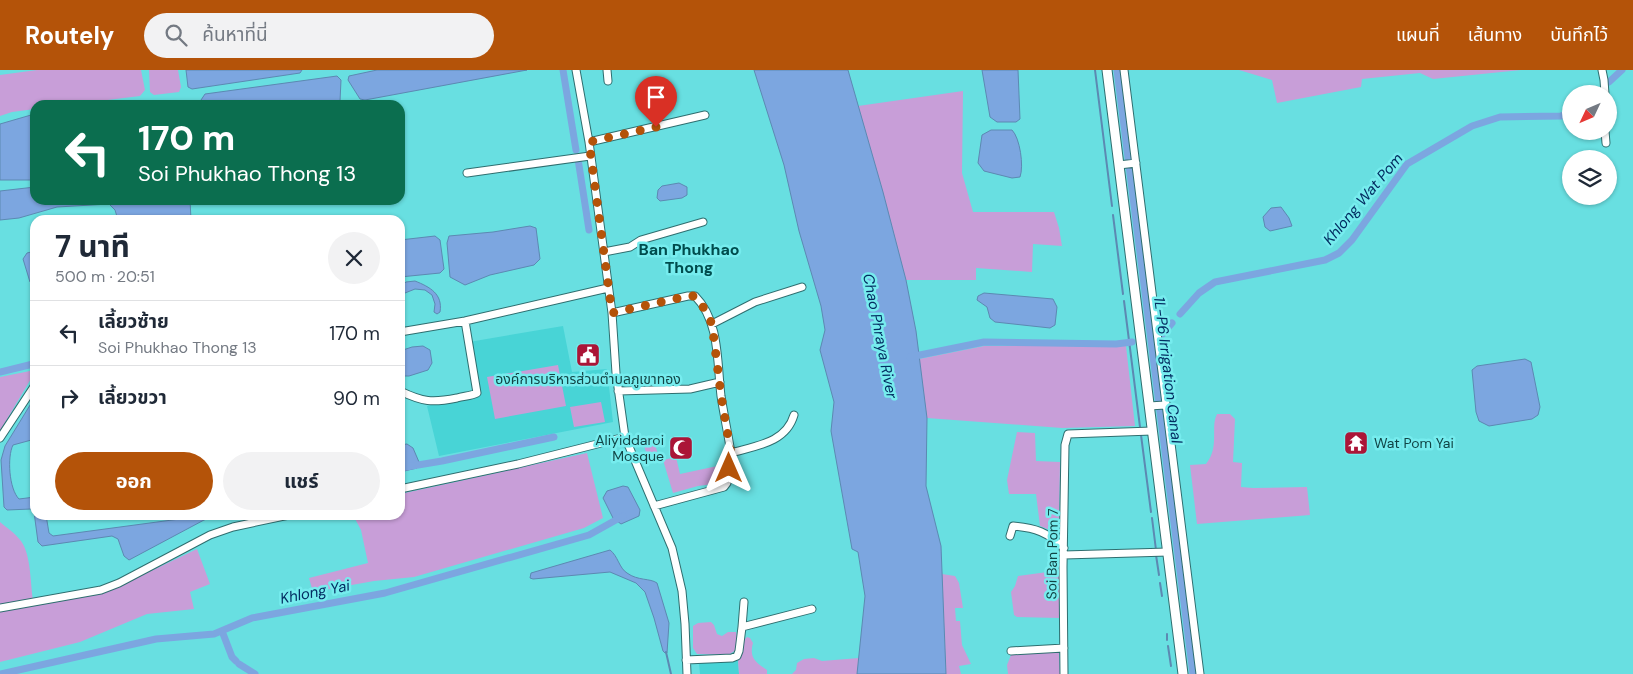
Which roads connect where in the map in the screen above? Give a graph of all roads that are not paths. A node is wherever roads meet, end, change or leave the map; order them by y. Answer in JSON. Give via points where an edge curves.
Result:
{"nodes":[{"id":1,"x":576,"y":70,"type":"edge"},
{"id":2,"x":607,"y":70,"type":"edge"},
{"id":3,"x":1107,"y":70,"type":"edge"},
{"id":4,"x":1124,"y":70,"type":"edge"},
{"id":5,"x":1602,"y":70,"type":"edge"},
{"id":6,"x":608,"y":81,"type":"dead end"},
{"id":7,"x":1604,"y":85,"type":"edge"},
{"id":8,"x":704,"y":115,"type":"dead end"},
{"id":9,"x":589,"y":142,"type":"junction"},
{"id":10,"x":590,"y":156,"type":"junction"},
{"id":11,"x":1134,"y":163,"type":"junction"},
{"id":12,"x":1121,"y":164,"type":"junction"},
{"id":13,"x":468,"y":173,"type":"dead end"},
{"id":14,"x":703,"y":222,"type":"dead end"},
{"id":15,"x":604,"y":252,"type":"junction"},
{"id":16,"x":802,"y":287,"type":"dead end"},
{"id":17,"x":608,"y":288,"type":"junction"},
{"id":18,"x":612,"y":313,"type":"junction"},
{"id":19,"x":465,"y":320,"type":"junction"},
{"id":20,"x":712,"y":324,"type":"junction"},
{"id":21,"x":405,"y":331,"type":"edge"},
{"id":22,"x":720,"y":382,"type":"junction"},
{"id":23,"x":618,"y":390,"type":"junction"},
{"id":24,"x":30,"y":392,"type":"edge"},
{"id":25,"x":405,"y":393,"type":"edge"},
{"id":26,"x":1164,"y":405,"type":"junction"},
{"id":27,"x":1151,"y":406,"type":"junction"},
{"id":28,"x":794,"y":415,"type":"dead end"},
{"id":29,"x":1152,"y":431,"type":"junction"},
{"id":30,"x":625,"y":437,"type":"junction"},
{"id":31,"x":0,"y":438,"type":"edge"},
{"id":32,"x":731,"y":454,"type":"junction"},
{"id":33,"x":405,"y":489,"type":"edge"},
{"id":34,"x":654,"y":506,"type":"junction"},
{"id":35,"x":266,"y":520,"type":"edge"},
{"id":36,"x":1010,"y":536,"type":"dead end"},
{"id":37,"x":1064,"y":551,"type":"junction"},
{"id":38,"x":1168,"y":552,"type":"junction"},
{"id":39,"x":744,"y":602,"type":"dead end"},
{"id":40,"x":0,"y":608,"type":"edge"},
{"id":41,"x":812,"y":609,"type":"dead end"},
{"id":42,"x":742,"y":627,"type":"junction"},
{"id":43,"x":1064,"y":648,"type":"junction"},
{"id":44,"x":1011,"y":651,"type":"dead end"},
{"id":45,"x":686,"y":660,"type":"junction"},
{"id":46,"x":688,"y":674,"type":"edge"},
{"id":47,"x":1064,"y":674,"type":"edge"},
{"id":48,"x":1183,"y":674,"type":"edge"},
{"id":49,"x":1200,"y":674,"type":"edge"}],
"edges":[{"from":1,"to":9,"type":"street"},
{"from":2,"to":6,"type":"street"},
{"from":3,"to":12,"type":"main road"},
{"from":4,"to":11,"type":"street"},
{"from":5,"to":7,"type":"street"},
{"from":8,"to":9,"type":"street"},
{"from":9,"to":10,"type":"street"},
{"from":10,"to":13,"type":"street"},
{"from":10,"to":15,"type":"street"},
{"from":11,"to":12,"type":"street"},
{"from":11,"to":26,"type":"street"},
{"from":12,"to":27,"type":"main road"},
{"from":14,"to":15,"type":"street","via":[[641,240],[630,247]]},
{"from":15,"to":17,"type":"street"},
{"from":16,"to":20,"type":"street","via":[[755,302]]},
{"from":17,"to":18,"type":"street"},
{"from":17,"to":19,"type":"street"},
{"from":18,"to":20,"type":"street","via":[[695,296]]},
{"from":18,"to":23,"type":"street"},
{"from":19,"to":21,"type":"street"},
{"from":19,"to":25,"type":"street","via":[[476,393],[430,402]]},
{"from":20,"to":22,"type":"street"},
{"from":22,"to":23,"type":"street","via":[[690,389]]},
{"from":22,"to":32,"type":"street"},
{"from":23,"to":30,"type":"street"},
{"from":24,"to":31,"type":"street"},
{"from":26,"to":27,"type":"street"},
{"from":26,"to":49,"type":"street"},
{"from":27,"to":29,"type":"main road"},
{"from":28,"to":32,"type":"street","via":[[792,424],[779,437]]},
{"from":29,"to":37,"type":"street","name":"Soi Ban Pom 7","via":[[1068,434],[1065,445]]},
{"from":29,"to":38,"type":"main road"},
{"from":30,"to":33,"type":"street"},
{"from":30,"to":34,"type":"street"},
{"from":32,"to":34,"type":"street","via":[[724,487]]},
{"from":34,"to":45,"type":"street","via":[[672,548],[682,591]]},
{"from":35,"to":40,"type":"street","via":[[210,535],[101,590]]},
{"from":36,"to":37,"type":"street","via":[[1014,526],[1035,529],[1054,538]]},
{"from":37,"to":38,"type":"street"},
{"from":37,"to":43,"type":"street","name":"Soi Ban Pom 7"},
{"from":38,"to":48,"type":"main road"},
{"from":39,"to":42,"type":"street"},
{"from":41,"to":42,"type":"street"},
{"from":42,"to":45,"type":"street","via":[[737,656]]},
{"from":43,"to":44,"type":"street"},
{"from":43,"to":47,"type":"street","name":"Soi Ban Pom 7"},
{"from":45,"to":46,"type":"street"}]}
